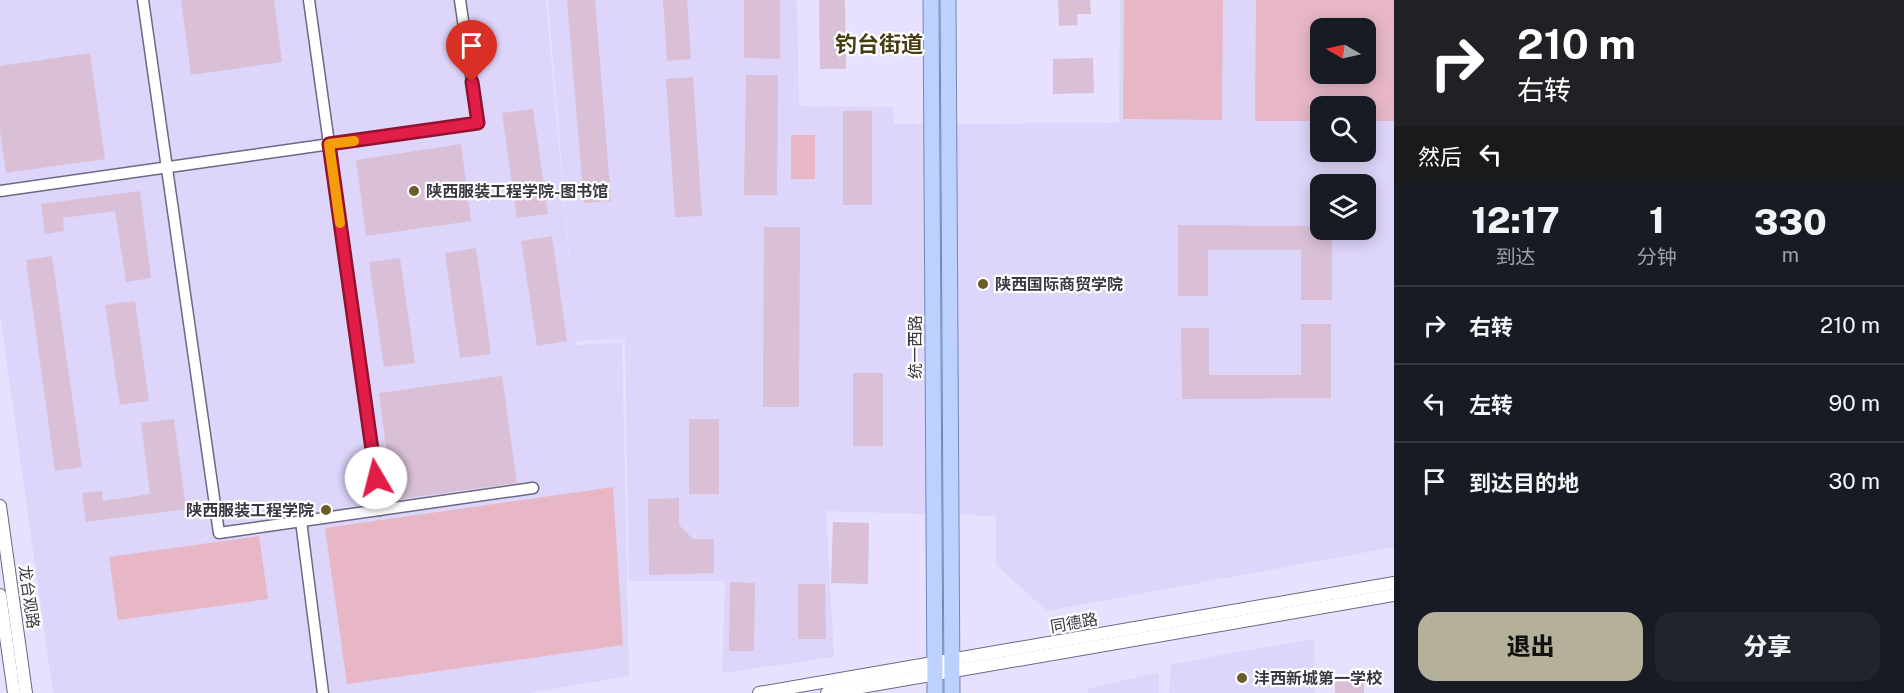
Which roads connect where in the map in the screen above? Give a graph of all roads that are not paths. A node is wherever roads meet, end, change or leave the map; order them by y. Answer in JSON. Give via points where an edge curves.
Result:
{"nodes":[{"id":1,"x":143,"y":0,"type":"edge"},
{"id":2,"x":309,"y":0,"type":"edge"},
{"id":3,"x":460,"y":0,"type":"edge"},
{"id":4,"x":930,"y":0,"type":"edge"},
{"id":5,"x":948,"y":0,"type":"edge"},
{"id":6,"x":329,"y":144,"type":"junction"},
{"id":7,"x":167,"y":167,"type":"junction"},
{"id":8,"x":0,"y":191,"type":"edge"},
{"id":9,"x":533,"y":488,"type":"dead end"},
{"id":10,"x":0,"y":506,"type":"edge"},
{"id":11,"x":380,"y":510,"type":"junction"},
{"id":12,"x":301,"y":521,"type":"junction"},
{"id":13,"x":1394,"y":583,"type":"edge"},
{"id":14,"x":0,"y":595,"type":"edge"},
{"id":15,"x":1394,"y":595,"type":"edge"},
{"id":16,"x":952,"y":667,"type":"junction"},
{"id":17,"x":935,"y":668,"type":"junction"},
{"id":18,"x":14,"y":693,"type":"edge"},
{"id":19,"x":26,"y":693,"type":"edge"},
{"id":20,"x":323,"y":693,"type":"edge"},
{"id":21,"x":759,"y":693,"type":"edge"},
{"id":22,"x":827,"y":693,"type":"edge"},
{"id":23,"x":935,"y":693,"type":"edge"},
{"id":24,"x":952,"y":693,"type":"edge"}],
"edges":[{"from":1,"to":7,"type":"street"},
{"from":2,"to":6,"type":"street"},
{"from":3,"to":6,"type":"street","via":[[478,123]]},
{"from":4,"to":17,"type":"main road","name":"统一西路"},
{"from":5,"to":16,"type":"main road"},
{"from":6,"to":7,"type":"street"},
{"from":6,"to":11,"type":"street"},
{"from":7,"to":8,"type":"street"},
{"from":7,"to":12,"type":"street","via":[[219,533]]},
{"from":9,"to":11,"type":"street"},
{"from":10,"to":19,"type":"street","name":"龙台观路"},
{"from":11,"to":12,"type":"street"},
{"from":12,"to":20,"type":"street"},
{"from":13,"to":16,"type":"street","name":"同德路"},
{"from":14,"to":18,"type":"street","name":"龙台观路"},
{"from":15,"to":16,"type":"street","name":"同德路"},
{"from":16,"to":17,"type":"street","name":"同德路"},
{"from":16,"to":24,"type":"main road"},
{"from":17,"to":21,"type":"street","name":"同德路"},
{"from":17,"to":22,"type":"street","name":"同德路"},
{"from":17,"to":23,"type":"main road","name":"统一西路"}]}
